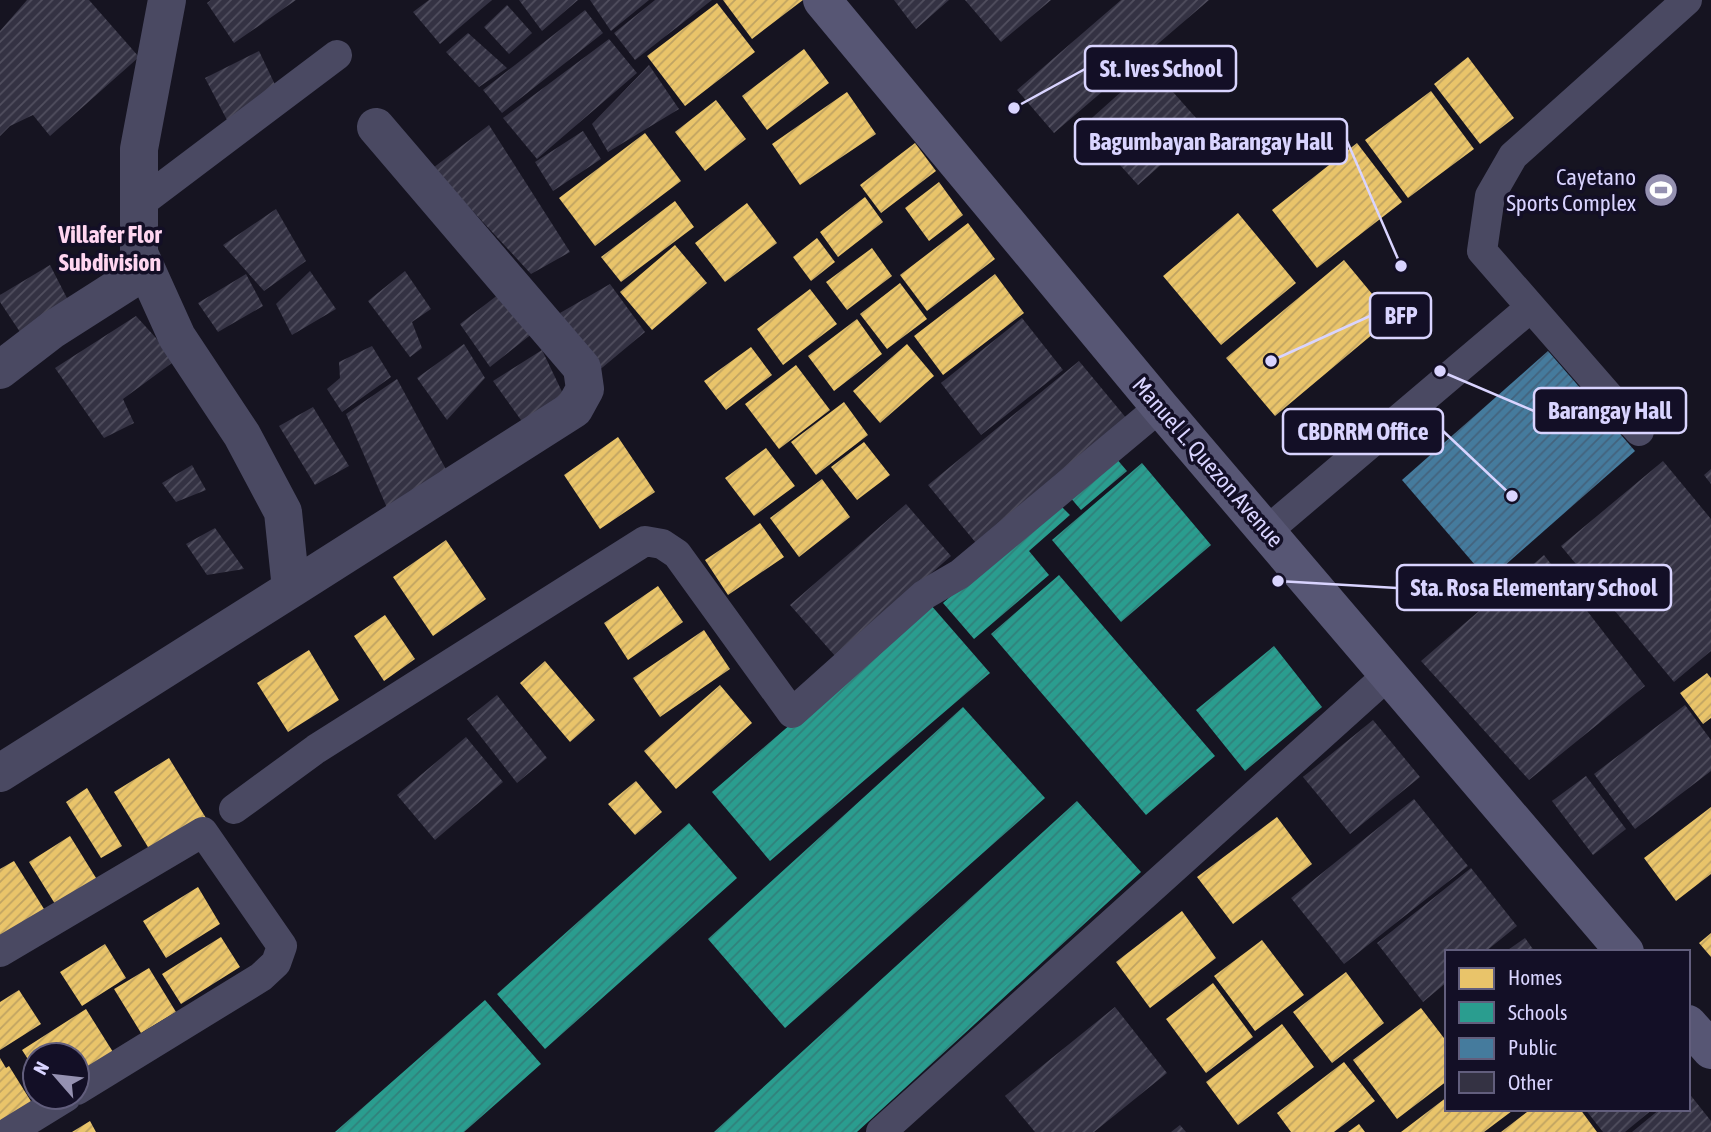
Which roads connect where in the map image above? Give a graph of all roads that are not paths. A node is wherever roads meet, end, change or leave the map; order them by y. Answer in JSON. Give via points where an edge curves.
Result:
{"nodes":[{"id":1,"x":167,"y":0,"type":"edge"},
{"id":2,"x":821,"y":0,"type":"edge"},
{"id":3,"x":1687,"y":0,"type":"edge"},
{"id":4,"x":338,"y":55,"type":"dead end"},
{"id":5,"x":376,"y":127,"type":"dead end"},
{"id":6,"x":138,"y":205,"type":"junction"},
{"id":7,"x":146,"y":270,"type":"junction"},
{"id":8,"x":1530,"y":308,"type":"junction"},
{"id":9,"x":0,"y":370,"type":"edge"},
{"id":10,"x":1160,"y":407,"type":"junction"},
{"id":11,"x":1639,"y":431,"type":"dead end"},
{"id":12,"x":1267,"y":531,"type":"junction"},
{"id":13,"x":291,"y":589,"type":"junction"},
{"id":14,"x":1389,"y":674,"type":"junction"},
{"id":15,"x":0,"y":773,"type":"edge"},
{"id":16,"x":234,"y":809,"type":"dead end"},
{"id":17,"x":1623,"y":950,"type":"edge"},
{"id":18,"x":0,"y":952,"type":"edge"},
{"id":19,"x":1690,"y":1026,"type":"edge"},
{"id":20,"x":1711,"y":1050,"type":"edge"},
{"id":21,"x":91,"y":1081,"type":"edge"},
{"id":22,"x":43,"y":1111,"type":"edge"},
{"id":23,"x":9,"y":1132,"type":"edge"},
{"id":24,"x":881,"y":1132,"type":"edge"}],
"edges":[{"from":1,"to":6,"type":"street","via":[[139,149]]},
{"from":2,"to":10,"type":"main road","name":"Manuel L. Quezon Avenue"},
{"from":3,"to":8,"type":"lane","via":[[1513,156],[1490,196],[1482,251]]},
{"from":4,"to":6,"type":"lane"},
{"from":5,"to":13,"type":"street","via":[[582,368],[585,389],[574,409]]},
{"from":6,"to":7,"type":"street","via":[[139,253]]},
{"from":7,"to":9,"type":"street","via":[[52,330]]},
{"from":7,"to":13,"type":"street","via":[[177,337],[242,435],[283,512]]},
{"from":8,"to":11,"type":"lane"},
{"from":8,"to":12,"type":"lane"},
{"from":10,"to":12,"type":"main road","name":"Manuel L. Quezon Avenue"},
{"from":10,"to":16,"type":"lane","via":[[960,574],[924,595],[792,713],[677,554],[662,544],[645,541],[316,749]]},
{"from":12,"to":14,"type":"main road","name":"Manuel L. Quezon Avenue"},
{"from":13,"to":15,"type":"street"},
{"from":14,"to":17,"type":"main road","name":"Manuel L. Quezon Avenue"},
{"from":14,"to":24,"type":"lane"},
{"from":18,"to":21,"type":"lane","via":[[203,832],[282,946],[276,963],[261,977]]},
{"from":19,"to":20,"type":"main road"},
{"from":22,"to":23,"type":"lane"}]}
